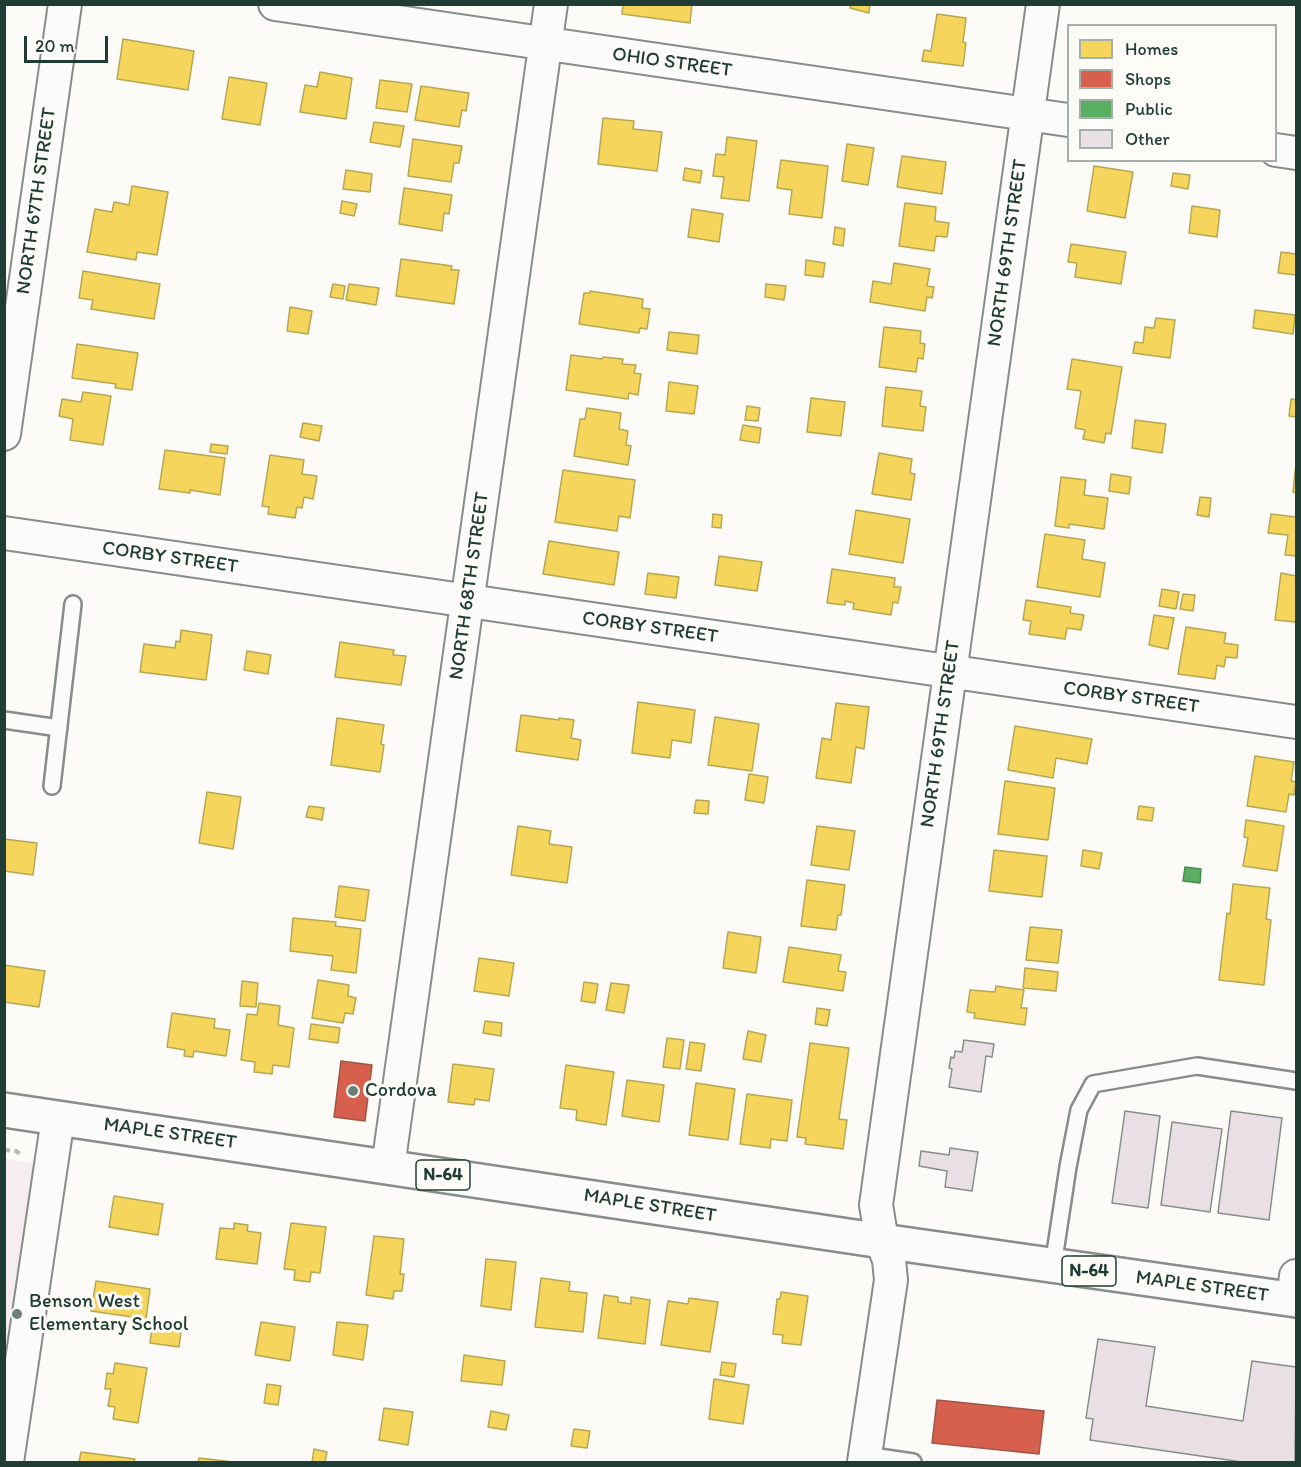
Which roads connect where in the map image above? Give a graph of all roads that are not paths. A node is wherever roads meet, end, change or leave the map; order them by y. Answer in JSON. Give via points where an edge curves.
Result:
{"nodes":[{"id":1,"x":64,"y":4,"type":"edge"},
{"id":2,"x":275,"y":4,"type":"edge"},
{"id":3,"x":551,"y":4,"type":"edge"},
{"id":4,"x":1042,"y":4,"type":"edge"},
{"id":5,"x":545,"y":45,"type":"junction"},
{"id":6,"x":1027,"y":114,"type":"junction"},
{"id":7,"x":1067,"y":120,"type":"edge"},
{"id":8,"x":1277,"y":150,"type":"edge"},
{"id":9,"x":1296,"y":153,"type":"edge"},
{"id":10,"x":4,"y":434,"type":"edge"},
{"id":11,"x":4,"y":533,"type":"edge"},
{"id":12,"x":468,"y":602,"type":"junction"},
{"id":13,"x":73,"y":604,"type":"dead end"},
{"id":14,"x":950,"y":671,"type":"junction"},
{"id":15,"x":4,"y":720,"type":"edge"},
{"id":16,"x":1296,"y":722,"type":"edge"},
{"id":17,"x":59,"y":728,"type":"junction"},
{"id":18,"x":52,"y":786,"type":"dead end"},
{"id":19,"x":1296,"y":1081,"type":"edge"},
{"id":20,"x":4,"y":1110,"type":"edge"},
{"id":21,"x":58,"y":1118,"type":"junction"},
{"id":22,"x":388,"y":1167,"type":"junction"},
{"id":23,"x":882,"y":1241,"type":"junction"},
{"id":24,"x":1053,"y":1266,"type":"junction"},
{"id":25,"x":1295,"y":1292,"type":"edge"},
{"id":26,"x":864,"y":1459,"type":"edge"},
{"id":27,"x":7,"y":1462,"type":"edge"},
{"id":28,"x":913,"y":1462,"type":"edge"}],
"edges":[{"from":1,"to":10,"type":"street","name":"NORTH 67TH STREET"},
{"from":2,"to":5,"type":"street","name":"OHIO STREET"},
{"from":3,"to":5,"type":"street","name":"NORTH 68TH STREET"},
{"from":4,"to":6,"type":"street","name":"NORTH 69TH STREET"},
{"from":5,"to":6,"type":"street","name":"OHIO STREET"},
{"from":5,"to":12,"type":"street","name":"NORTH 68TH STREET"},
{"from":6,"to":7,"type":"street","name":"OHIO STREET"},
{"from":6,"to":14,"type":"street","name":"NORTH 69TH STREET"},
{"from":8,"to":9,"type":"street"},
{"from":11,"to":12,"type":"street","name":"CORBY STREET"},
{"from":12,"to":14,"type":"street","name":"CORBY STREET"},
{"from":12,"to":22,"type":"street","name":"NORTH 68TH STREET"},
{"from":13,"to":17,"type":"lane"},
{"from":14,"to":16,"type":"street","name":"CORBY STREET"},
{"from":14,"to":23,"type":"street","name":"NORTH 69TH STREET","via":[[876,1206]]},
{"from":15,"to":17,"type":"lane"},
{"from":17,"to":18,"type":"lane"},
{"from":19,"to":24,"type":"lane","via":[[1197,1066],[1093,1084],[1079,1110]]},
{"from":20,"to":21,"type":"main road","name":"MAPLE STREET","number":"N-64"},
{"from":21,"to":22,"type":"main road","name":"MAPLE STREET","number":"N-64"},
{"from":21,"to":27,"type":"street"},
{"from":22,"to":23,"type":"main road","name":"MAPLE STREET","number":"N-64"},
{"from":23,"to":24,"type":"main road","name":"MAPLE STREET","number":"N-64"},
{"from":23,"to":26,"type":"street","name":"NORTH 69TH STREET","via":[[891,1280]]},
{"from":24,"to":25,"type":"main road","name":"MAPLE STREET","number":"N-64"},
{"from":26,"to":28,"type":"lane"}]}
